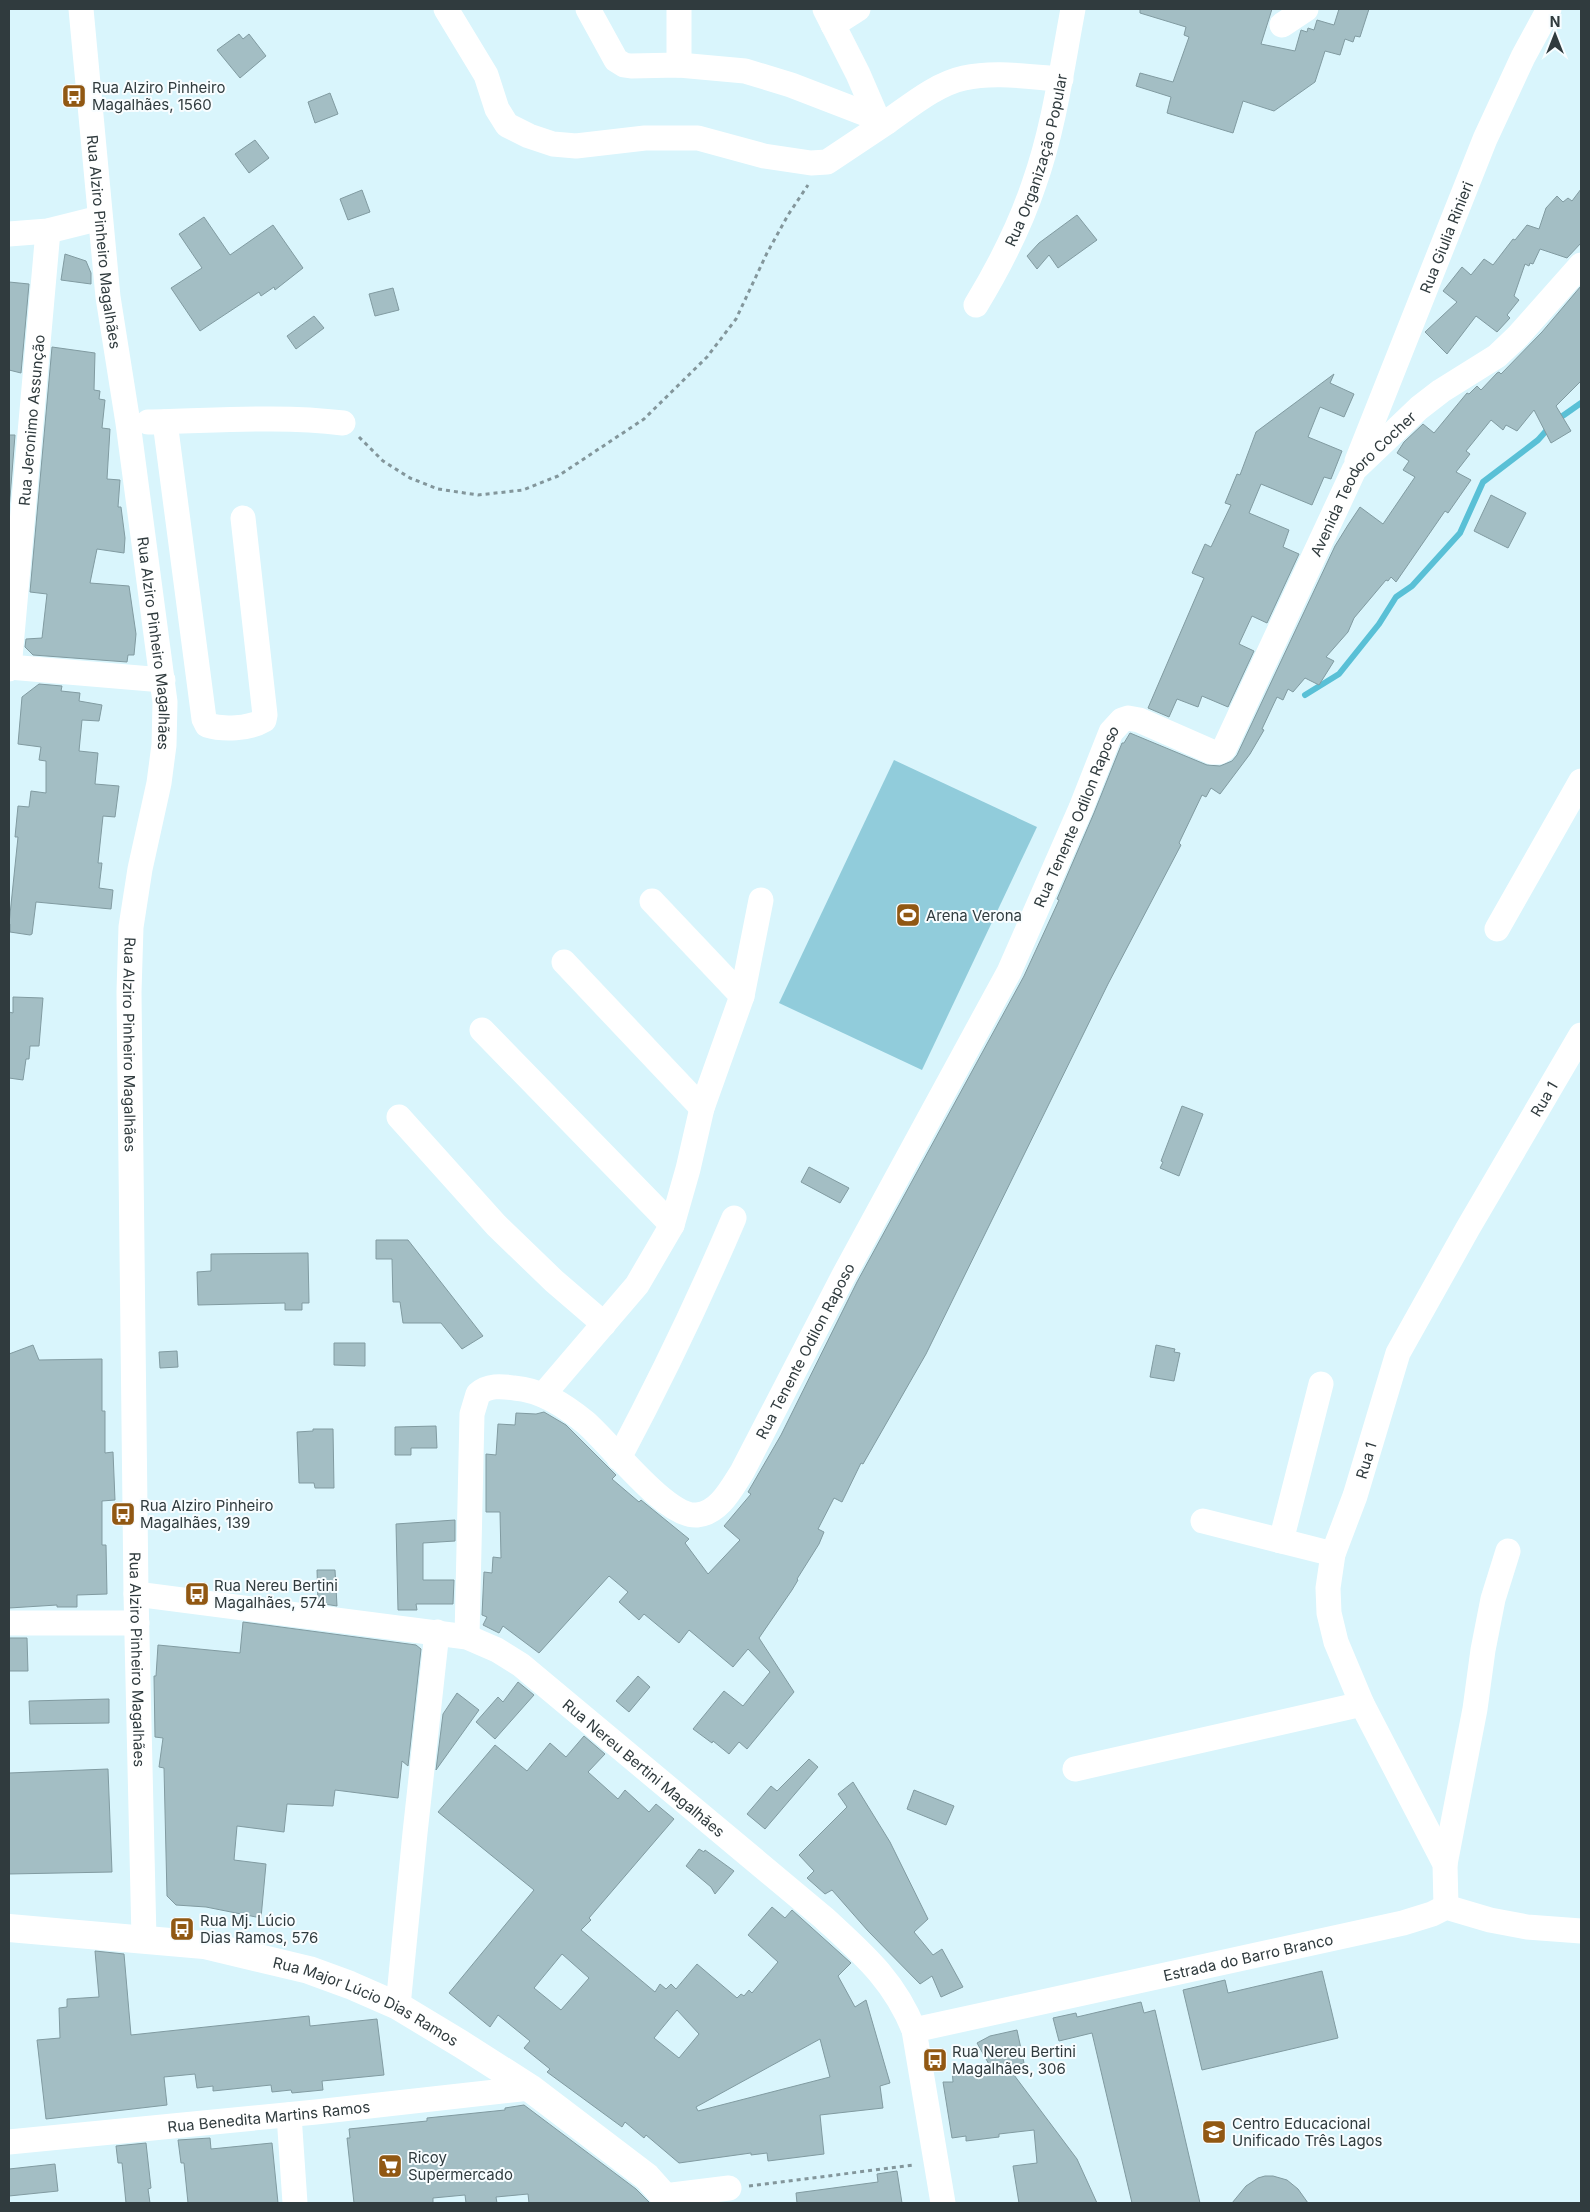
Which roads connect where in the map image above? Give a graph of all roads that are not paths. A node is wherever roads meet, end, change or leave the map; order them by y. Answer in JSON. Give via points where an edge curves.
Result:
{"nodes":[{"id":1,"x":81,"y":9,"type":"edge"},
{"id":2,"x":445,"y":9,"type":"edge"},
{"id":3,"x":454,"y":9,"type":"edge"},
{"id":4,"x":588,"y":9,"type":"edge"},
{"id":5,"x":679,"y":9,"type":"edge"},
{"id":6,"x":858,"y":9,"type":"edge"},
{"id":7,"x":1073,"y":9,"type":"edge"},
{"id":8,"x":1306,"y":9,"type":"edge"},
{"id":9,"x":1549,"y":9,"type":"edge"},
{"id":10,"x":829,"y":17,"type":"edge"},
{"id":11,"x":1282,"y":25,"type":"dead end"},
{"id":12,"x":679,"y":65,"type":"junction"},
{"id":13,"x":1061,"y":79,"type":"junction"},
{"id":14,"x":882,"y":120,"type":"junction"},
{"id":15,"x":100,"y":218,"type":"junction"},
{"id":16,"x":48,"y":231,"type":"junction"},
{"id":17,"x":9,"y":234,"type":"edge"},
{"id":18,"x":1581,"y":265,"type":"edge"},
{"id":19,"x":976,"y":305,"type":"dead end"},
{"id":20,"x":1376,"y":411,"type":"junction"},
{"id":21,"x":165,"y":422,"type":"junction"},
{"id":22,"x":128,"y":423,"type":"junction"},
{"id":23,"x":343,"y":423,"type":"road end"},
{"id":24,"x":1401,"y":425,"type":"junction"},
{"id":25,"x":1354,"y":470,"type":"junction"},
{"id":26,"x":243,"y":518,"type":"dead end"},
{"id":27,"x":9,"y":668,"type":"edge"},
{"id":28,"x":162,"y":680,"type":"junction"},
{"id":29,"x":1128,"y":718,"type":"joint"},
{"id":30,"x":1581,"y":782,"type":"edge"},
{"id":31,"x":1573,"y":814,"type":"edge"},
{"id":32,"x":761,"y":900,"type":"dead end"},
{"id":33,"x":652,"y":901,"type":"dead end"},
{"id":34,"x":1497,"y":929,"type":"dead end"},
{"id":35,"x":564,"y":962,"type":"dead end"},
{"id":36,"x":742,"y":996,"type":"junction"},
{"id":37,"x":482,"y":1030,"type":"dead end"},
{"id":38,"x":1581,"y":1035,"type":"edge"},
{"id":39,"x":702,"y":1108,"type":"junction"},
{"id":40,"x":399,"y":1117,"type":"dead end"},
{"id":41,"x":734,"y":1218,"type":"dead end"},
{"id":42,"x":672,"y":1225,"type":"junction"},
{"id":43,"x":604,"y":1324,"type":"junction"},
{"id":44,"x":1321,"y":1384,"type":"dead end"},
{"id":45,"x":543,"y":1394,"type":"junction"},
{"id":46,"x":619,"y":1458,"type":"junction"},
{"id":47,"x":1203,"y":1521,"type":"dead end"},
{"id":48,"x":1281,"y":1541,"type":"junction"},
{"id":49,"x":1508,"y":1552,"type":"dead end"},
{"id":50,"x":1334,"y":1554,"type":"junction"},
{"id":51,"x":136,"y":1594,"type":"junction"},
{"id":52,"x":9,"y":1623,"type":"edge"},
{"id":53,"x":137,"y":1623,"type":"junction"},
{"id":54,"x":437,"y":1632,"type":"junction"},
{"id":55,"x":467,"y":1637,"type":"junction"},
{"id":56,"x":1362,"y":1704,"type":"junction"},
{"id":57,"x":1075,"y":1769,"type":"dead end"},
{"id":58,"x":1445,"y":1864,"type":"junction"},
{"id":59,"x":1446,"y":1907,"type":"junction"},
{"id":60,"x":9,"y":1928,"type":"edge"},
{"id":61,"x":1581,"y":1931,"type":"edge"},
{"id":62,"x":144,"y":1939,"type":"junction"},
{"id":63,"x":398,"y":2006,"type":"junction"},
{"id":64,"x":914,"y":2030,"type":"junction"},
{"id":65,"x":530,"y":2088,"type":"junction"},
{"id":66,"x":289,"y":2115,"type":"junction"},
{"id":67,"x":9,"y":2142,"type":"edge"},
{"id":68,"x":730,"y":2188,"type":"road end"},
{"id":69,"x":665,"y":2199,"type":"edge"},
{"id":70,"x":295,"y":2203,"type":"edge"},
{"id":71,"x":943,"y":2203,"type":"edge"}],
"edges":[{"from":1,"to":15,"type":"street","name":"Rua Alziro Pinheiro Magalhães"},
{"from":2,"to":3,"type":"street"},
{"from":2,"to":14,"type":"street","via":[[486,75],[497,109],[508,125],[553,144],[576,146],[645,138],[698,138],[790,162],[827,162]]},
{"from":4,"to":12,"type":"street","via":[[616,60],[624,65]]},
{"from":5,"to":12,"type":"street"},
{"from":6,"to":10,"type":"street"},
{"from":7,"to":13,"type":"street","name":"Rua Organização Popular"},
{"from":8,"to":11,"type":"street"},
{"from":9,"to":20,"type":"street","name":"Rua Giulia Rinieri","via":[[1485,139]]},
{"from":10,"to":14,"type":"street"},
{"from":12,"to":14,"type":"street","via":[[745,71]]},
{"from":13,"to":14,"type":"street","via":[[1003,75],[964,78],[940,87]]},
{"from":13,"to":19,"type":"street","name":"Rua Organização Popular","via":[[1034,184],[1007,248]]},
{"from":15,"to":16,"type":"street"},
{"from":15,"to":22,"type":"street","name":"Rua Alziro Pinheiro Magalhães","via":[[108,297]]},
{"from":16,"to":17,"type":"street"},
{"from":16,"to":27,"type":"street","name":"Rua Jeronimo Assunção"},
{"from":18,"to":24,"type":"street","name":"Avenida Teodoro Cocher","via":[[1497,356],[1441,391]]},
{"from":20,"to":24,"type":"street"},
{"from":20,"to":25,"type":"street","name":"Rua Giulia Rinieri"},
{"from":21,"to":22,"type":"street"},
{"from":21,"to":23,"type":"street","via":[[306,420]]},
{"from":21,"to":26,"type":"street","via":[[204,719],[215,728],[255,726],[264,720],[265,715]]},
{"from":22,"to":28,"type":"street","name":"Rua Alziro Pinheiro Magalhães"},
{"from":24,"to":25,"type":"street","name":"Avenida Teodoro Cocher"},
{"from":25,"to":29,"type":"street","name":"Avenida Teodoro Cocher","via":[[1224,749],[1212,752],[1151,724]]},
{"from":27,"to":28,"type":"street"},
{"from":28,"to":51,"type":"street","name":"Rua Alziro Pinheiro Magalhães","via":[[164,745],[140,869],[129,983]]},
{"from":29,"to":46,"type":"street","name":"Rua Tenente Odilon Raposo","via":[[1116,724],[1105,745],[1030,927],[990,1010],[726,1497],[709,1512],[698,1515],[682,1513]]},
{"from":30,"to":31,"type":"street"},
{"from":31,"to":34,"type":"street"},
{"from":32,"to":36,"type":"street"},
{"from":33,"to":36,"type":"street"},
{"from":35,"to":39,"type":"street"},
{"from":36,"to":39,"type":"street"},
{"from":37,"to":42,"type":"street"},
{"from":38,"to":50,"type":"street","name":"Rua 1","via":[[1398,1353]]},
{"from":39,"to":42,"type":"street"},
{"from":40,"to":43,"type":"street","via":[[496,1225]]},
{"from":41,"to":46,"type":"street","via":[[691,1316]]},
{"from":42,"to":43,"type":"street","via":[[637,1285]]},
{"from":43,"to":45,"type":"street"},
{"from":44,"to":48,"type":"street"},
{"from":45,"to":46,"type":"street","name":"Rua Tenente Odilon Raposo","via":[[586,1422]]},
{"from":45,"to":55,"type":"street","name":"Rua Tenente Odilon Raposo","via":[[526,1389],[492,1387],[478,1394],[474,1403]]},
{"from":47,"to":48,"type":"street"},
{"from":48,"to":50,"type":"street"},
{"from":49,"to":58,"type":"street","via":[[1489,1616]]},
{"from":50,"to":56,"type":"street","name":"Rua 1","via":[[1328,1588],[1329,1613],[1336,1642]]},
{"from":51,"to":53,"type":"street","name":"Rua Alziro Pinheiro Magalhães"},
{"from":51,"to":54,"type":"street","name":"Rua Nereu Bertini Magalhães"},
{"from":52,"to":53,"type":"street"},
{"from":53,"to":62,"type":"street","name":"Rua Alziro Pinheiro Magalhães"},
{"from":54,"to":55,"type":"street","name":"Rua Nereu Bertini Magalhães"},
{"from":54,"to":63,"type":"street"},
{"from":55,"to":64,"type":"street","name":"Rua Nereu Bertini Magalhães","via":[[521,1665],[824,1918],[870,1960],[893,1988],[906,2008]]},
{"from":56,"to":57,"type":"street"},
{"from":56,"to":58,"type":"street","name":"Rua 1"},
{"from":58,"to":59,"type":"street","name":"Rua 1"},
{"from":59,"to":61,"type":"street","via":[[1527,1927]]},
{"from":59,"to":64,"type":"street","name":"Estrada do Barro Branco","via":[[1403,1923]]},
{"from":60,"to":62,"type":"main road","name":"Rua Major Lúcio Dias Ramos"},
{"from":62,"to":63,"type":"main road","name":"Rua Major Lúcio Dias Ramos","via":[[204,1945],[269,1960],[334,1979]]},
{"from":63,"to":65,"type":"main road","name":"Rua Major Lúcio Dias Ramos"},
{"from":64,"to":71,"type":"street","name":"Rua Nereu Bertini Magalhães"},
{"from":65,"to":66,"type":"street","name":"Rua Benedita Martins Ramos"},
{"from":65,"to":69,"type":"main road","name":"Rua Major Lúcio Dias Ramos","via":[[625,2159]]},
{"from":66,"to":67,"type":"street","name":"Rua Benedita Martins Ramos"},
{"from":66,"to":70,"type":"street"},
{"from":68,"to":69,"type":"street"}]}
